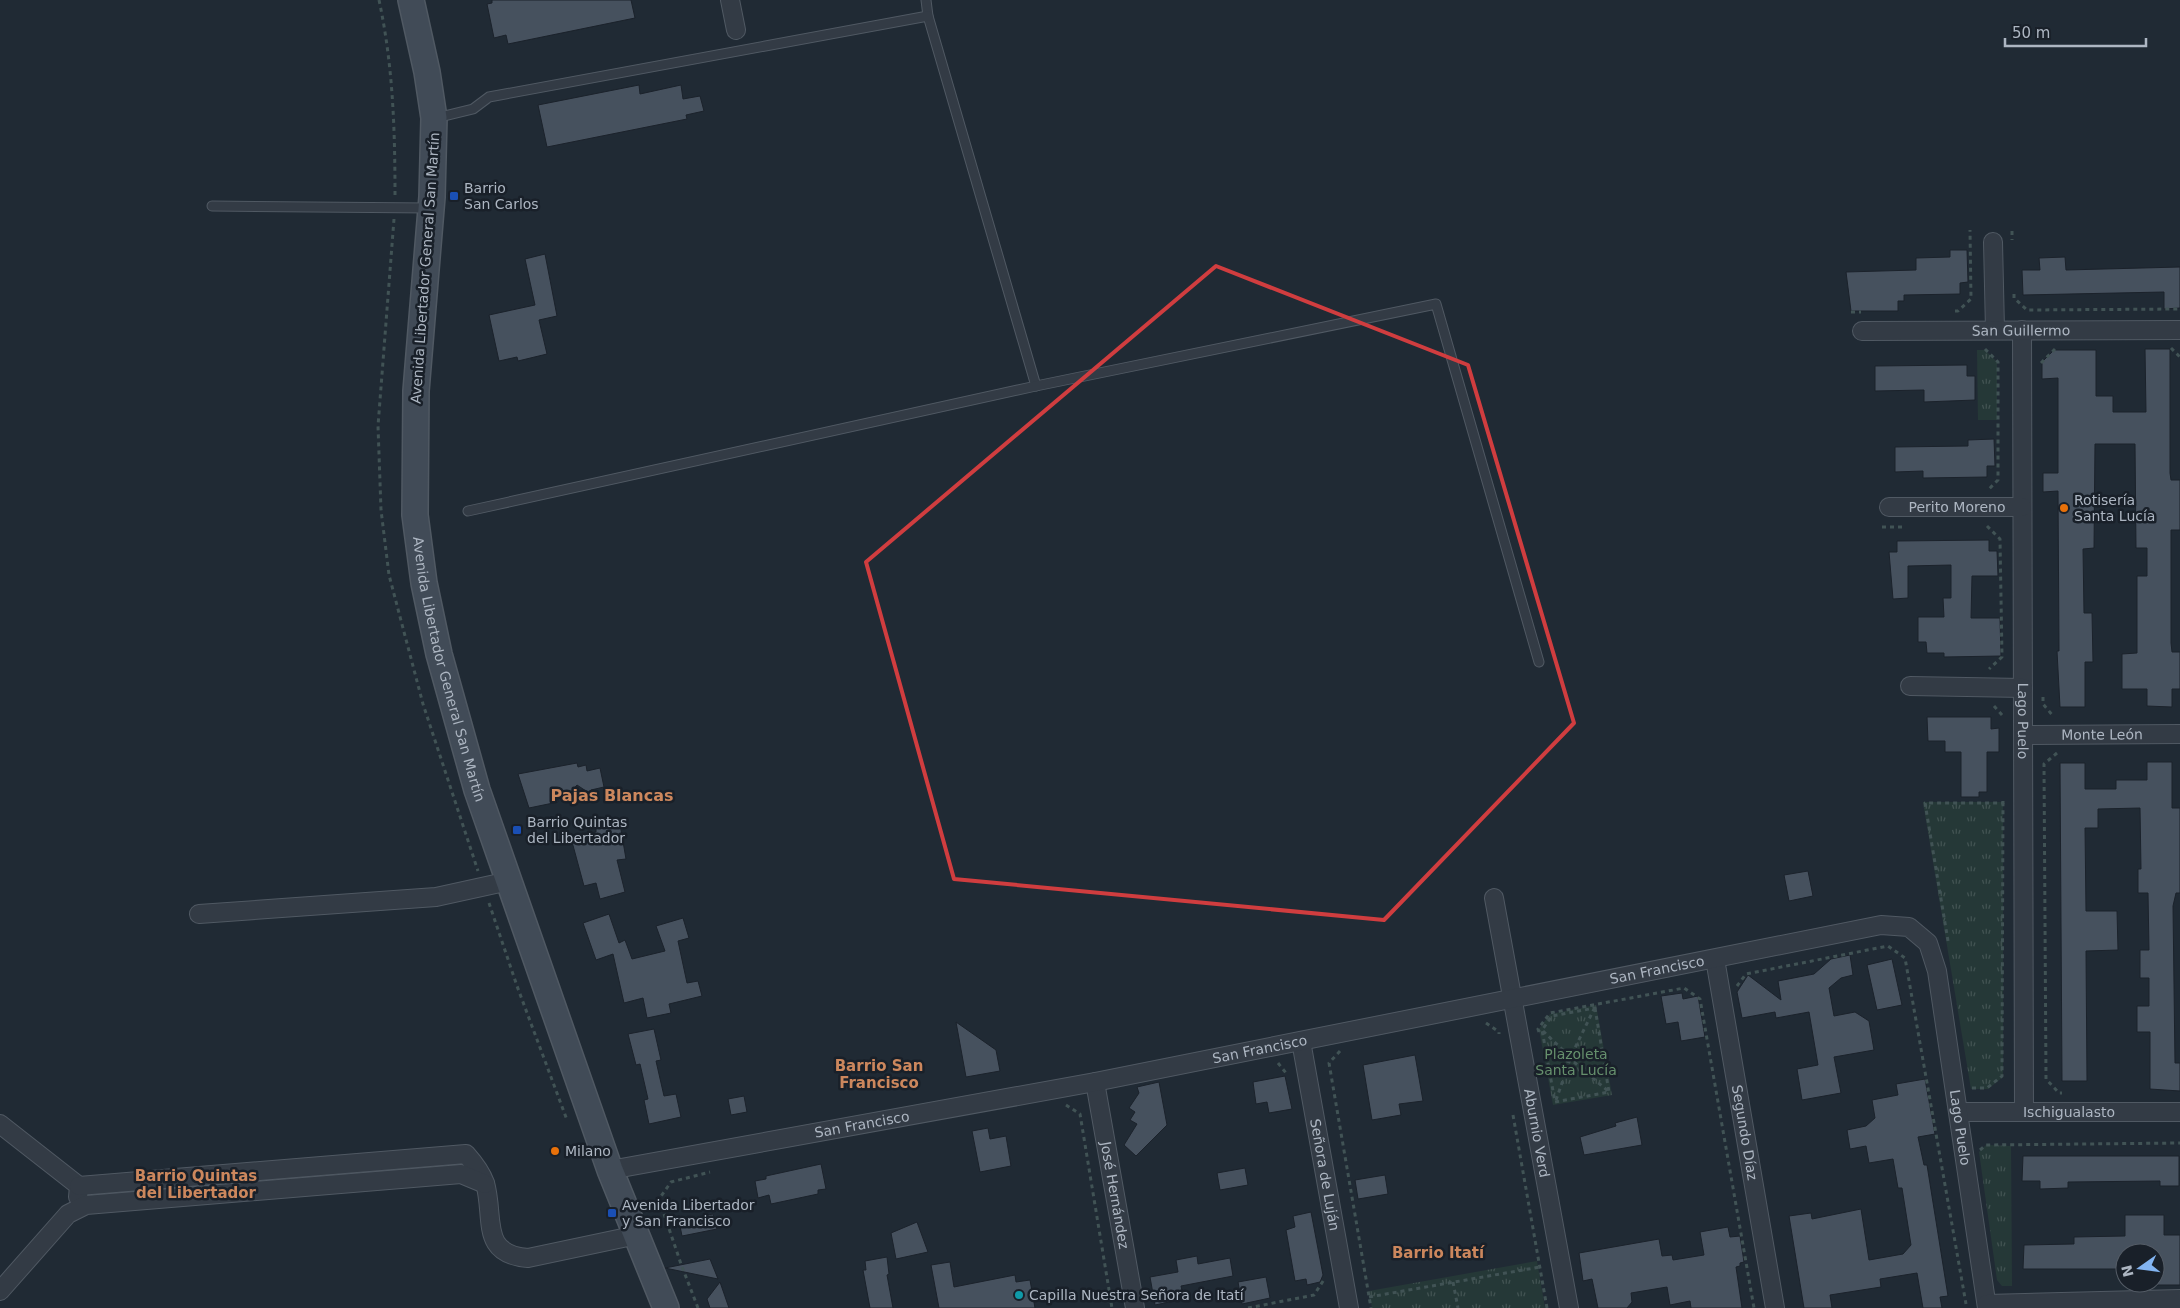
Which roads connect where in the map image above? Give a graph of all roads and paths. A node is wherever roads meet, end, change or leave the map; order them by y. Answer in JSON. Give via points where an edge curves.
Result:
{"nodes":[{"id":1,"x":411,"y":0,"type":"edge"},
{"id":2,"x":730,"y":0,"type":"edge"},
{"id":3,"x":926,"y":0,"type":"edge"},
{"id":4,"x":928,"y":16,"type":"junction"},
{"id":5,"x":736,"y":30,"type":"dead end"},
{"id":6,"x":434,"y":118,"type":"junction"},
{"id":7,"x":212,"y":206,"type":"dead end"},
{"id":8,"x":431,"y":208,"type":"junction"},
{"id":9,"x":1970,"y":230,"type":"dead end"},
{"id":10,"x":2012,"y":231,"type":"dead end"},
{"id":11,"x":1993,"y":242,"type":"dead end"},
{"id":12,"x":2013,"y":250,"type":"dead end"},
{"id":13,"x":2014,"y":288,"type":"dead end"},
{"id":14,"x":2180,"y":309,"type":"edge"},
{"id":15,"x":1948,"y":311,"type":"dead end"},
{"id":16,"x":1851,"y":312,"type":"dead end"},
{"id":17,"x":1871,"y":312,"type":"dead end"},
{"id":18,"x":1995,"y":330,"type":"junction"},
{"id":19,"x":2022,"y":330,"type":"junction"},
{"id":20,"x":2180,"y":330,"type":"edge"},
{"id":21,"x":1862,"y":331,"type":"dead end"},
{"id":22,"x":2162,"y":348,"type":"dead end"},
{"id":23,"x":1975,"y":349,"type":"dead end"},
{"id":24,"x":2064,"y":349,"type":"dead end"},
{"id":25,"x":2180,"y":357,"type":"edge"},
{"id":26,"x":2041,"y":372,"type":"dead end"},
{"id":27,"x":1036,"y":386,"type":"junction"},
{"id":28,"x":1985,"y":493,"type":"dead end"},
{"id":29,"x":1890,"y":507,"type":"dead end"},
{"id":30,"x":2022,"y":507,"type":"junction"},
{"id":31,"x":468,"y":511,"type":"dead end"},
{"id":32,"x":1978,"y":526,"type":"dead end"},
{"id":33,"x":1882,"y":527,"type":"dead end"},
{"id":34,"x":1911,"y":527,"type":"dead end"},
{"id":35,"x":1539,"y":662,"type":"dead end"},
{"id":36,"x":1988,"y":670,"type":"dead end"},
{"id":37,"x":1910,"y":686,"type":"dead end"},
{"id":38,"x":2023,"y":688,"type":"junction"},
{"id":39,"x":2043,"y":694,"type":"dead end"},
{"id":40,"x":1990,"y":702,"type":"dead end"},
{"id":41,"x":2056,"y":718,"type":"dead end"},
{"id":42,"x":2004,"y":724,"type":"dead end"},
{"id":43,"x":2180,"y":734,"type":"edge"},
{"id":44,"x":2024,"y":735,"type":"junction"},
{"id":45,"x":2058,"y":752,"type":"dead end"},
{"id":46,"x":2003,"y":791,"type":"dead end"},
{"id":47,"x":2003,"y":803,"type":"junction"},
{"id":48,"x":509,"y":881,"type":"junction"},
{"id":49,"x":1494,"y":898,"type":"dead end"},
{"id":50,"x":199,"y":914,"type":"dead end"},
{"id":51,"x":1909,"y":927,"type":"joint"},
{"id":52,"x":1949,"y":950,"type":"dead end"},
{"id":53,"x":1715,"y":958,"type":"junction"},
{"id":54,"x":1735,"y":988,"type":"dead end"},
{"id":55,"x":1513,"y":1000,"type":"junction"},
{"id":56,"x":1595,"y":1008,"type":"junction"},
{"id":57,"x":1482,"y":1021,"type":"dead end"},
{"id":58,"x":1540,"y":1030,"type":"junction"},
{"id":59,"x":1301,"y":1041,"type":"junction"},
{"id":60,"x":1500,"y":1041,"type":"dead end"},
{"id":61,"x":1343,"y":1046,"type":"dead end"},
{"id":62,"x":1574,"y":1052,"type":"junction"},
{"id":63,"x":1567,"y":1054,"type":"junction"},
{"id":64,"x":1273,"y":1059,"type":"dead end"},
{"id":65,"x":1574,"y":1062,"type":"junction"},
{"id":66,"x":1569,"y":1063,"type":"junction"},
{"id":67,"x":1970,"y":1078,"type":"dead end"},
{"id":68,"x":1288,"y":1080,"type":"dead end"},
{"id":69,"x":1095,"y":1082,"type":"junction"},
{"id":70,"x":1609,"y":1092,"type":"junction"},
{"id":71,"x":2069,"y":1093,"type":"dead end"},
{"id":72,"x":1555,"y":1102,"type":"junction"},
{"id":73,"x":1062,"y":1103,"type":"dead end"},
{"id":74,"x":1512,"y":1110,"type":"dead end"},
{"id":75,"x":1959,"y":1112,"type":"junction"},
{"id":76,"x":2024,"y":1112,"type":"junction"},
{"id":77,"x":2180,"y":1112,"type":"edge"},
{"id":78,"x":0,"y":1124,"type":"edge"},
{"id":79,"x":2180,"y":1143,"type":"edge"},
{"id":80,"x":1979,"y":1152,"type":"dead end"},
{"id":81,"x":610,"y":1170,"type":"junction"},
{"id":82,"x":715,"y":1171,"type":"dead end"},
{"id":83,"x":485,"y":1184,"type":"junction"},
{"id":84,"x":79,"y":1186,"type":"junction"},
{"id":85,"x":77,"y":1210,"type":"junction"},
{"id":86,"x":637,"y":1235,"type":"junction"},
{"id":87,"x":1540,"y":1266,"type":"junction"},
{"id":88,"x":1324,"y":1268,"type":"dead end"},
{"id":89,"x":1453,"y":1282,"type":"junction"},
{"id":90,"x":0,"y":1291,"type":"edge"},
{"id":91,"x":1369,"y":1297,"type":"junction"},
{"id":92,"x":2180,"y":1299,"type":"edge"},
{"id":93,"x":1987,"y":1306,"type":"edge"},
{"id":94,"x":666,"y":1308,"type":"edge"},
{"id":95,"x":698,"y":1308,"type":"edge"},
{"id":96,"x":1112,"y":1308,"type":"edge"},
{"id":97,"x":1135,"y":1308,"type":"edge"},
{"id":98,"x":1248,"y":1308,"type":"edge"},
{"id":99,"x":1349,"y":1308,"type":"edge"},
{"id":100,"x":1371,"y":1308,"type":"edge"},
{"id":101,"x":1458,"y":1308,"type":"edge"},
{"id":102,"x":1547,"y":1308,"type":"edge"},
{"id":103,"x":1569,"y":1308,"type":"edge"},
{"id":104,"x":1754,"y":1308,"type":"edge"},
{"id":105,"x":1775,"y":1308,"type":"edge"},
{"id":106,"x":1967,"y":1308,"type":"edge"}],
"edges":[{"from":1,"to":6,"type":"main road","name":"Avenida Libertador General San Martín"},
{"from":2,"to":5,"type":"street"},
{"from":3,"to":4,"type":"lane"},
{"from":4,"to":6,"type":"lane","via":[[490,97],[473,109]]},
{"from":4,"to":27,"type":"lane"},
{"from":6,"to":8,"type":"main road","name":"Avenida Libertador General San Martín"},
{"from":7,"to":8,"type":"lane"},
{"from":8,"to":48,"type":"main road","name":"Avenida Libertador General San Martín","via":[[416,391],[415,515],[424,583],[439,654],[477,790]]},
{"from":9,"to":15,"type":"path","via":[[1971,299],[1958,311]]},
{"from":10,"to":12,"type":"path"},
{"from":11,"to":18,"type":"street"},
{"from":13,"to":14,"type":"path","via":[[2014,298],[2027,310]]},
{"from":16,"to":17,"type":"path"},
{"from":18,"to":19,"type":"street","name":"San Guillermo"},
{"from":18,"to":21,"type":"street","name":"San Guillermo"},
{"from":19,"to":20,"type":"street","name":"San Guillermo"},
{"from":19,"to":30,"type":"street","name":"Lago Puelo"},
{"from":22,"to":25,"type":"path","via":[[2171,348]]},
{"from":23,"to":28,"type":"path","via":[[1985,349],[1998,362],[1998,480]]},
{"from":24,"to":26,"type":"path","via":[[2054,349],[2041,362]]},
{"from":27,"to":31,"type":"lane"},
{"from":27,"to":35,"type":"lane","via":[[1436,304]]},
{"from":29,"to":30,"type":"street","name":"Perito Moreno"},
{"from":30,"to":38,"type":"street","name":"Lago Puelo"},
{"from":32,"to":36,"type":"path","via":[[1988,526],[2000,539],[2002,656]]},
{"from":33,"to":34,"type":"path"},
{"from":37,"to":38,"type":"street"},
{"from":38,"to":44,"type":"street","name":"Lago Puelo"},
{"from":39,"to":41,"type":"path","via":[[2043,704]]},
{"from":40,"to":42,"type":"path","via":[[2004,714]]},
{"from":43,"to":44,"type":"street","name":"Monte León"},
{"from":44,"to":76,"type":"street","name":"Lago Puelo"},
{"from":45,"to":71,"type":"path","via":[[2044,764],[2046,1079],[2059,1093]]},
{"from":46,"to":47,"type":"path"},
{"from":47,"to":52,"type":"path","via":[[1925,803]]},
{"from":47,"to":67,"type":"path","via":[[2002,1076],[1987,1088],[1972,1088]]},
{"from":48,"to":50,"type":"street","via":[[436,897]]},
{"from":48,"to":81,"type":"main road","name":"Avenida Libertador General San Martín"},
{"from":49,"to":55,"type":"street","name":"Aburnio Verd"},
{"from":51,"to":53,"type":"street","name":"San Francisco","via":[[1882,925]]},
{"from":51,"to":75,"type":"street","name":"Lago Puelo","via":[[1928,943],[1938,971]]},
{"from":53,"to":55,"type":"street","name":"San Francisco"},
{"from":53,"to":105,"type":"street","name":"Segundo Díaz"},
{"from":54,"to":106,"type":"path","via":[[1746,974],[1888,946],[1905,958]]},
{"from":55,"to":59,"type":"street","name":"San Francisco"},
{"from":55,"to":103,"type":"street","name":"Aburnio Verd"},
{"from":56,"to":58,"type":"path","via":[[1552,1016]]},
{"from":56,"to":62,"type":"path"},
{"from":56,"to":70,"type":"path"},
{"from":57,"to":60,"type":"path","via":[[1499,1032]]},
{"from":58,"to":63,"type":"path"},
{"from":58,"to":72,"type":"path"},
{"from":58,"to":104,"type":"path","via":[[1550,1013],[1684,988],[1700,999]]},
{"from":59,"to":69,"type":"street","name":"San Francisco"},
{"from":59,"to":99,"type":"street","name":"Señora de Luján"},
{"from":61,"to":91,"type":"path","via":[[1329,1063]]},
{"from":62,"to":63,"type":"path"},
{"from":62,"to":65,"type":"path"},
{"from":63,"to":66,"type":"path"},
{"from":64,"to":68,"type":"path","via":[[1286,1070]]},
{"from":65,"to":66,"type":"path"},
{"from":65,"to":70,"type":"path"},
{"from":66,"to":72,"type":"path"},
{"from":69,"to":81,"type":"street","name":"San Francisco"},
{"from":69,"to":97,"type":"street","name":"José Hernández"},
{"from":70,"to":72,"type":"path"},
{"from":73,"to":96,"type":"path","via":[[1080,1114]]},
{"from":74,"to":87,"type":"path"},
{"from":75,"to":76,"type":"street","name":"Ischigualasto"},
{"from":75,"to":93,"type":"street","name":"Lago Puelo"},
{"from":76,"to":77,"type":"street","name":"Ischigualasto"},
{"from":78,"to":84,"type":"street"},
{"from":79,"to":80,"type":"path","via":[[1986,1145]]},
{"from":81,"to":86,"type":"main road","name":"Avenida Libertador General San Martín"},
{"from":82,"to":95,"type":"path","via":[[671,1182],[659,1199]]},
{"from":83,"to":84,"type":"street","via":[[476,1165],[466,1154]]},
{"from":83,"to":85,"type":"street","via":[[460,1174],[86,1205]]},
{"from":83,"to":86,"type":"street","via":[[490,1226],[498,1248],[510,1257],[528,1258]]},
{"from":84,"to":85,"type":"street"},
{"from":85,"to":90,"type":"street","via":[[68,1214]]},
{"from":86,"to":94,"type":"main road","name":"Avenida Libertador General San Martín"},
{"from":87,"to":89,"type":"path"},
{"from":87,"to":102,"type":"path"},
{"from":88,"to":98,"type":"path","via":[[1326,1278],[1314,1295]]},
{"from":89,"to":91,"type":"path"},
{"from":89,"to":101,"type":"path"},
{"from":91,"to":100,"type":"path"},
{"from":92,"to":93,"type":"street"}]}
